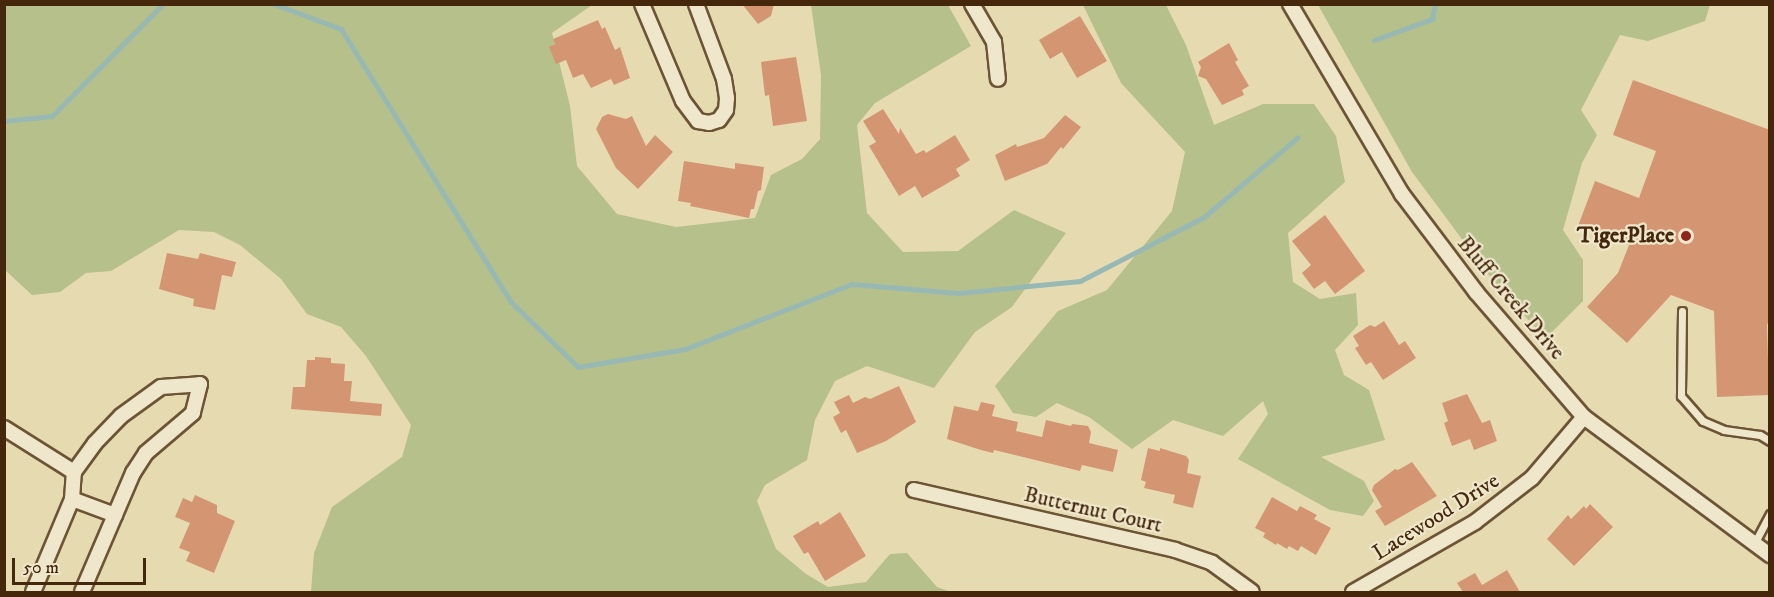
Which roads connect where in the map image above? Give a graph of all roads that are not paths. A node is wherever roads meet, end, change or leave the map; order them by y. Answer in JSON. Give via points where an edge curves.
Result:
{"nodes":[{"id":1,"x":642,"y":4,"type":"edge"},
{"id":2,"x":696,"y":4,"type":"edge"},
{"id":3,"x":972,"y":4,"type":"edge"},
{"id":4,"x":1290,"y":4,"type":"edge"},
{"id":5,"x":998,"y":79,"type":"dead end"},
{"id":6,"x":1682,"y":311,"type":"dead end"},
{"id":7,"x":1584,"y":417,"type":"junction"},
{"id":8,"x":4,"y":428,"type":"edge"},
{"id":9,"x":1770,"y":441,"type":"edge"},
{"id":10,"x":74,"y":472,"type":"junction"},
{"id":11,"x":914,"y":490,"type":"dead end"},
{"id":12,"x":72,"y":499,"type":"junction"},
{"id":13,"x":1770,"y":514,"type":"edge"},
{"id":14,"x":115,"y":515,"type":"junction"},
{"id":15,"x":1754,"y":544,"type":"junction"},
{"id":16,"x":1770,"y":555,"type":"edge"},
{"id":17,"x":33,"y":592,"type":"edge"},
{"id":18,"x":82,"y":592,"type":"edge"},
{"id":19,"x":1252,"y":592,"type":"edge"},
{"id":20,"x":1353,"y":592,"type":"edge"}],
"edges":[{"from":1,"to":2,"type":"street","via":[[686,107],[698,121],[709,123],[719,120],[726,110],[727,98],[724,79]]},
{"from":3,"to":5,"type":"street","via":[[994,42]]},
{"from":4,"to":7,"type":"street","name":"Bluff Creek Drive","via":[[1402,194],[1476,292]]},
{"from":6,"to":9,"type":"lane","via":[[1681,396],[1703,421]]},
{"from":7,"to":15,"type":"street","name":"Bluff Creek Drive"},
{"from":7,"to":20,"type":"street","name":"Lacewood Drive","via":[[1532,478],[1475,522]]},
{"from":8,"to":10,"type":"street"},
{"from":10,"to":12,"type":"street"},
{"from":10,"to":14,"type":"street","via":[[121,416],[160,387],[200,384],[192,413],[146,453]]},
{"from":11,"to":19,"type":"street","name":"Butternut Court","via":[[1175,550],[1212,563]]},
{"from":12,"to":14,"type":"street"},
{"from":12,"to":17,"type":"street"},
{"from":13,"to":15,"type":"lane"},
{"from":14,"to":18,"type":"street"},
{"from":15,"to":16,"type":"street","name":"Bluff Creek Drive"}]}
